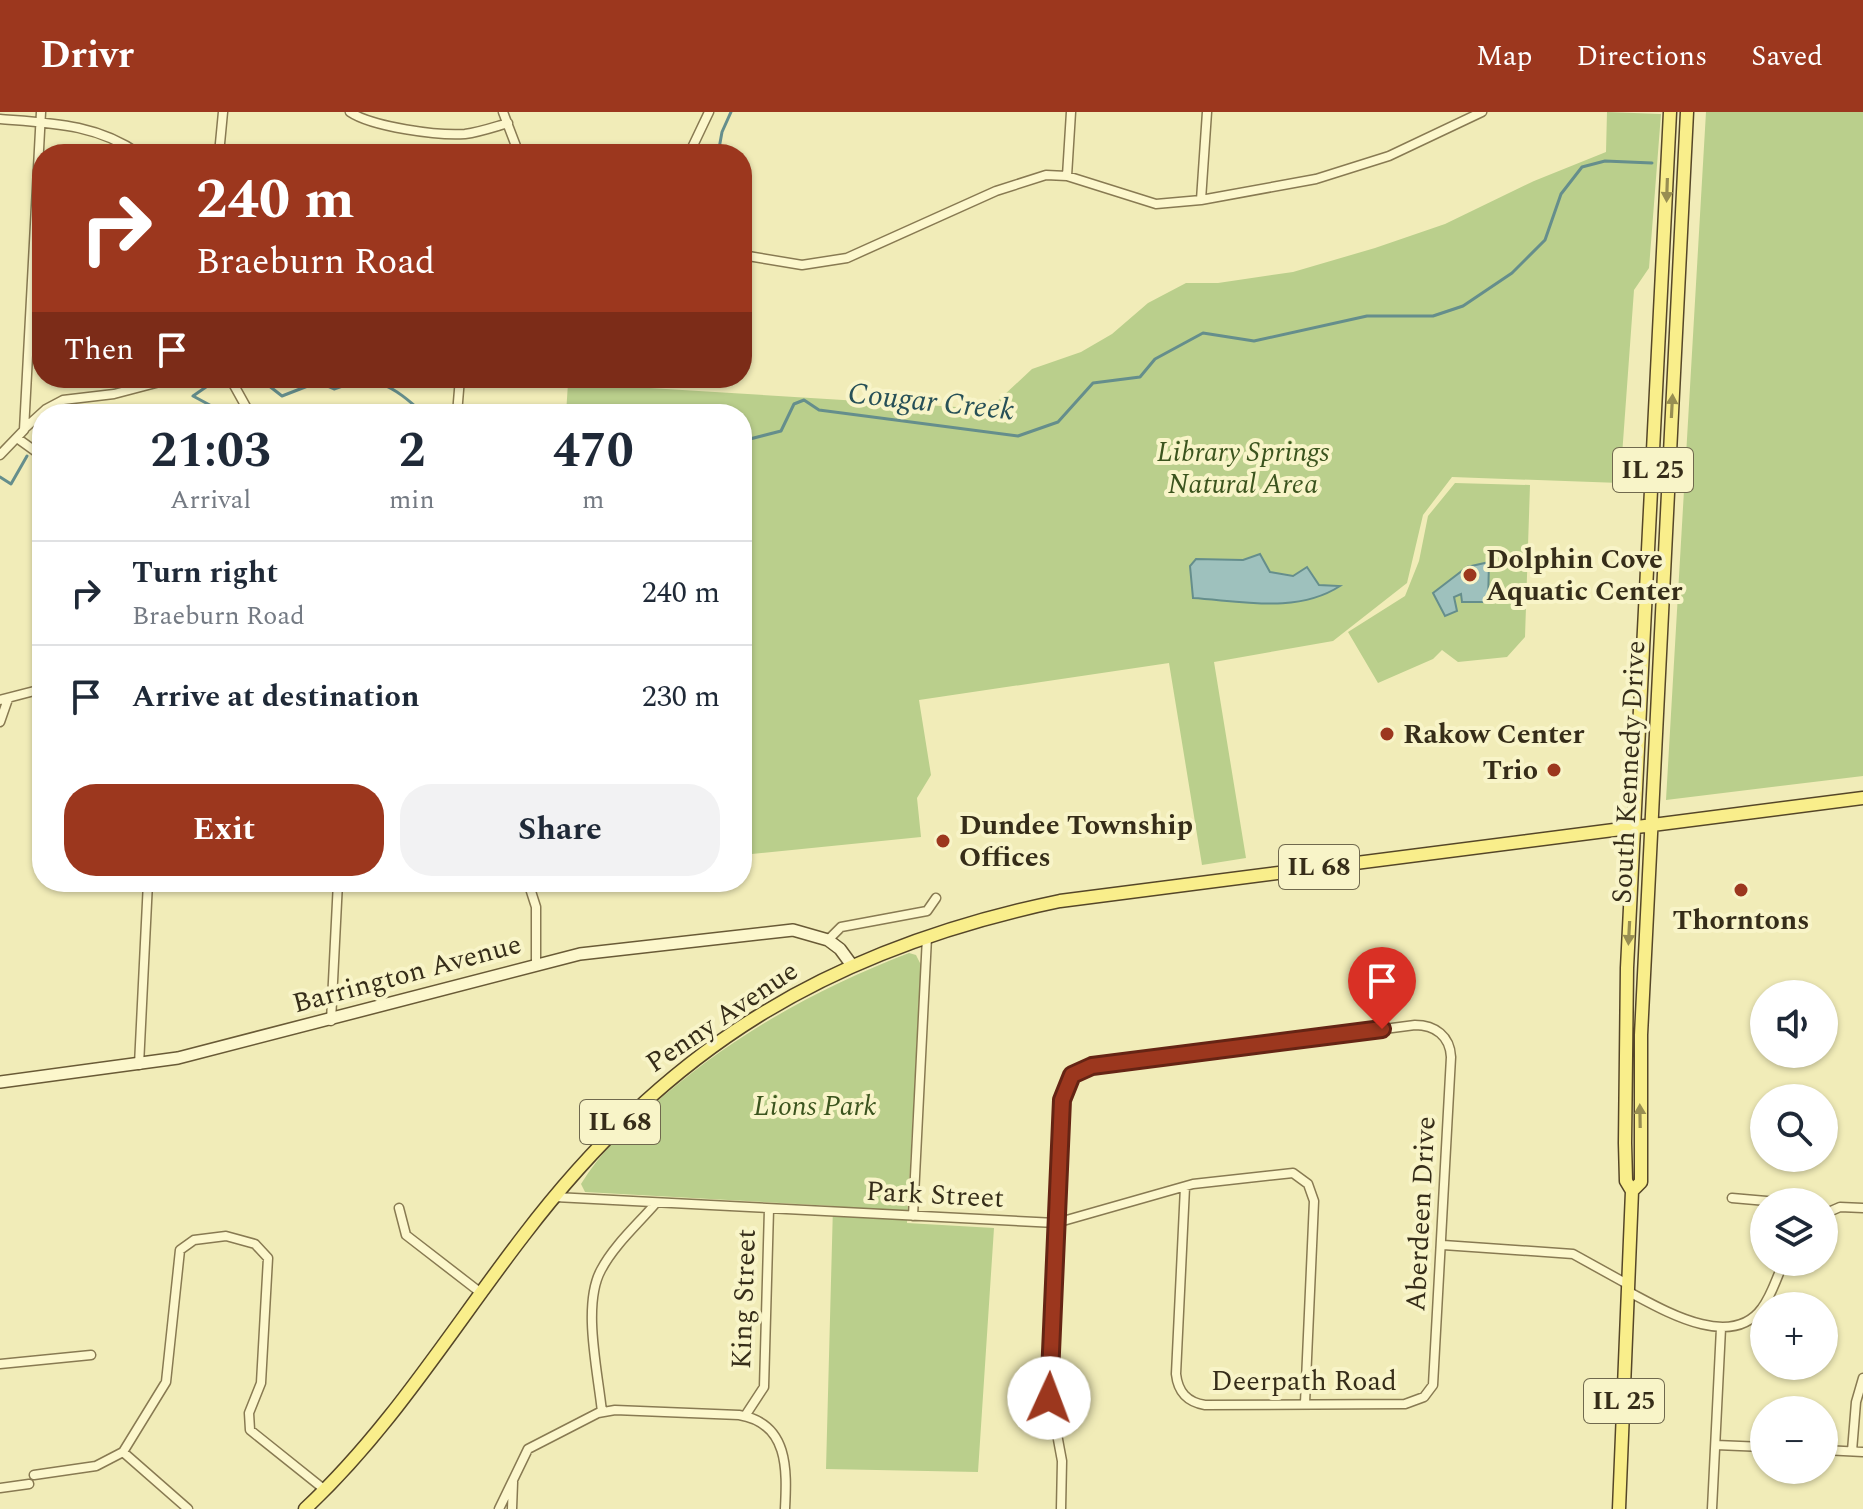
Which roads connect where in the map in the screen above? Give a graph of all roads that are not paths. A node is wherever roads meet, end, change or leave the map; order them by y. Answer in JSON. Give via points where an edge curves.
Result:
{"nodes":[{"id":1,"x":223,"y":112,"type":"edge"},
{"id":2,"x":350,"y":112,"type":"edge"},
{"id":3,"x":503,"y":112,"type":"edge"},
{"id":4,"x":709,"y":112,"type":"edge"},
{"id":5,"x":1071,"y":112,"type":"edge"},
{"id":6,"x":1207,"y":112,"type":"edge"},
{"id":7,"x":1482,"y":112,"type":"edge"},
{"id":8,"x":1670,"y":112,"type":"edge"},
{"id":9,"x":1687,"y":112,"type":"edge"},
{"id":10,"x":41,"y":117,"type":"edge"},
{"id":11,"x":0,"y":119,"type":"edge"},
{"id":12,"x":508,"y":123,"type":"junction"},
{"id":13,"x":40,"y":144,"type":"edge"},
{"id":14,"x":120,"y":144,"type":"edge"},
{"id":15,"x":220,"y":144,"type":"edge"},
{"id":16,"x":515,"y":144,"type":"edge"},
{"id":17,"x":694,"y":144,"type":"edge"},
{"id":18,"x":1067,"y":176,"type":"junction"},
{"id":19,"x":1201,"y":200,"type":"junction"},
{"id":20,"x":752,"y":257,"type":"edge"},
{"id":21,"x":32,"y":283,"type":"edge"},
{"id":22,"x":137,"y":388,"type":"edge"},
{"id":23,"x":55,"y":404,"type":"edge"},
{"id":24,"x":32,"y":422,"type":"edge"},
{"id":25,"x":24,"y":430,"type":"junction"},
{"id":26,"x":17,"y":438,"type":"junction"},
{"id":27,"x":32,"y":449,"type":"edge"},
{"id":28,"x":0,"y":455,"type":"edge"},
{"id":29,"x":32,"y":692,"type":"edge"},
{"id":30,"x":4,"y":700,"type":"edge"},
{"id":31,"x":0,"y":722,"type":"edge"},
{"id":32,"x":1863,"y":798,"type":"edge"},
{"id":33,"x":1652,"y":825,"type":"junction"},
{"id":34,"x":1635,"y":827,"type":"junction"},
{"id":35,"x":148,"y":892,"type":"edge"},
{"id":36,"x":337,"y":892,"type":"edge"},
{"id":37,"x":531,"y":892,"type":"edge"},
{"id":38,"x":936,"y":898,"type":"dead end"},
{"id":39,"x":927,"y":936,"type":"junction"},
{"id":40,"x":828,"y":940,"type":"junction"},
{"id":41,"x":536,"y":963,"type":"junction"},
{"id":42,"x":851,"y":964,"type":"junction"},
{"id":43,"x":331,"y":1021,"type":"junction"},
{"id":44,"x":139,"y":1066,"type":"junction"},
{"id":45,"x":0,"y":1082,"type":"edge"},
{"id":46,"x":1185,"y":1187,"type":"junction"},
{"id":47,"x":1632,"y":1191,"type":"junction"},
{"id":48,"x":554,"y":1196,"type":"junction"},
{"id":49,"x":1732,"y":1198,"type":"dead end"},
{"id":50,"x":1750,"y":1200,"type":"edge"},
{"id":51,"x":656,"y":1203,"type":"junction"},
{"id":52,"x":399,"y":1208,"type":"dead end"},
{"id":53,"x":1838,"y":1208,"type":"edge"},
{"id":54,"x":1863,"y":1208,"type":"edge"},
{"id":55,"x":769,"y":1209,"type":"junction"},
{"id":56,"x":913,"y":1216,"type":"junction"},
{"id":57,"x":1056,"y":1223,"type":"junction"},
{"id":58,"x":1443,"y":1245,"type":"junction"},
{"id":59,"x":1777,"y":1276,"type":"edge"},
{"id":60,"x":1629,"y":1289,"type":"junction"},
{"id":61,"x":481,"y":1293,"type":"junction"},
{"id":62,"x":1721,"y":1328,"type":"junction"},
{"id":63,"x":91,"y":1355,"type":"dead end"},
{"id":64,"x":0,"y":1364,"type":"edge"},
{"id":65,"x":1863,"y":1378,"type":"edge"},
{"id":66,"x":1424,"y":1397,"type":"joint"},
{"id":67,"x":1305,"y":1403,"type":"junction"},
{"id":68,"x":602,"y":1412,"type":"junction"},
{"id":69,"x":745,"y":1416,"type":"junction"},
{"id":70,"x":1716,"y":1445,"type":"junction"},
{"id":71,"x":1750,"y":1446,"type":"edge"},
{"id":72,"x":1838,"y":1450,"type":"edge"},
{"id":73,"x":1852,"y":1451,"type":"junction"},
{"id":74,"x":123,"y":1452,"type":"junction"},
{"id":75,"x":1863,"y":1452,"type":"edge"},
{"id":76,"x":513,"y":1477,"type":"junction"},
{"id":77,"x":0,"y":1488,"type":"edge"},
{"id":78,"x":325,"y":1490,"type":"junction"},
{"id":79,"x":188,"y":1509,"type":"edge"},
{"id":80,"x":305,"y":1509,"type":"edge"},
{"id":81,"x":499,"y":1509,"type":"edge"},
{"id":82,"x":512,"y":1509,"type":"edge"},
{"id":83,"x":785,"y":1509,"type":"edge"},
{"id":84,"x":1061,"y":1509,"type":"edge"},
{"id":85,"x":1619,"y":1509,"type":"edge"},
{"id":86,"x":1712,"y":1509,"type":"edge"}],
"edges":[{"from":1,"to":15,"type":"street"},
{"from":2,"to":12,"type":"street","via":[[376,126],[448,134]]},
{"from":3,"to":12,"type":"street"},
{"from":4,"to":17,"type":"street"},
{"from":5,"to":18,"type":"street"},
{"from":6,"to":19,"type":"street"},
{"from":7,"to":19,"type":"street","via":[[1389,156],[1316,179]]},
{"from":8,"to":34,"type":"main road","name":"South Kennedy Drive","number":"IL 25","one_way":true},
{"from":33,"to":9,"type":"main road","name":"South Kennedy Drive","number":"IL 25","one_way":true},
{"from":10,"to":11,"type":"street"},
{"from":10,"to":13,"type":"street"},
{"from":10,"to":14,"type":"street"},
{"from":12,"to":16,"type":"street"},
{"from":18,"to":19,"type":"street","via":[[1156,204]]},
{"from":18,"to":20,"type":"street","via":[[1016,183],[868,251],[823,264],[786,265]]},
{"from":21,"to":25,"type":"street"},
{"from":22,"to":23,"type":"street"},
{"from":24,"to":25,"type":"street"},
{"from":25,"to":26,"type":"street"},
{"from":26,"to":27,"type":"street"},
{"from":26,"to":28,"type":"street"},
{"from":29,"to":30,"type":"street"},
{"from":30,"to":31,"type":"street"},
{"from":32,"to":33,"type":"main road","number":"IL 68"},
{"from":33,"to":34,"type":"main road","number":"IL 68"},
{"from":47,"to":33,"type":"main road","name":"South Kennedy Drive","number":"IL 25","one_way":true,"via":[[1641,1182],[1641,1035]]},
{"from":34,"to":39,"type":"main road","name":"Penny Avenue","number":"IL 68","via":[[1060,901]]},
{"from":34,"to":47,"type":"main road","name":"South Kennedy Drive","number":"IL 25","one_way":true,"via":[[1625,1078],[1626,1181]]},
{"from":35,"to":44,"type":"street"},
{"from":36,"to":43,"type":"street"},
{"from":37,"to":41,"type":"street"},
{"from":38,"to":40,"type":"street","via":[[927,911],[841,927]]},
{"from":39,"to":42,"type":"main road","name":"Penny Avenue","number":"IL 68"},
{"from":39,"to":56,"type":"street"},
{"from":40,"to":41,"type":"street","name":"Barrington Avenue","via":[[803,931],[773,931]]},
{"from":40,"to":42,"type":"street"},
{"from":41,"to":43,"type":"street","name":"Barrington Avenue"},
{"from":42,"to":48,"type":"main road","name":"Penny Avenue","number":"IL 68","via":[[688,1062],[599,1143]]},
{"from":43,"to":44,"type":"street","name":"Barrington Avenue"},
{"from":44,"to":45,"type":"street","name":"Barrington Avenue"},
{"from":46,"to":57,"type":"street","name":"Park Street"},
{"from":46,"to":67,"type":"street","name":"Deerpath Road","via":[[1176,1374],[1184,1396],[1202,1404]]},
{"from":46,"to":67,"type":"street","name":"Park Street","via":[[1281,1173],[1305,1181],[1314,1201]]},
{"from":47,"to":60,"type":"main road","name":"South Kennedy Drive","number":"IL 25"},
{"from":48,"to":51,"type":"street","name":"Park Street"},
{"from":48,"to":61,"type":"main road","name":"Penny Avenue","number":"IL 68"},
{"from":49,"to":50,"type":"street"},
{"from":51,"to":55,"type":"street","name":"Park Street"},
{"from":51,"to":68,"type":"street","via":[[609,1258],[596,1282],[593,1316]]},
{"from":52,"to":61,"type":"street","via":[[406,1235]]},
{"from":53,"to":54,"type":"street"},
{"from":55,"to":56,"type":"street","name":"Park Street"},
{"from":55,"to":69,"type":"street","name":"King Street","via":[[764,1387]]},
{"from":56,"to":57,"type":"street","name":"Park Street"},
{"from":57,"to":58,"type":"street","name":"Aberdeen Drive","via":[[1063,1095],[1072,1075],[1092,1066],[1415,1025],[1441,1033],[1451,1054]]},
{"from":57,"to":84,"type":"street","via":[[1049,1398],[1062,1461]]},
{"from":58,"to":60,"type":"street","via":[[1573,1254]]},
{"from":58,"to":66,"type":"street","name":"Aberdeen Drive","via":[[1434,1380]]},
{"from":59,"to":62,"type":"street","via":[[1762,1309]]},
{"from":60,"to":62,"type":"street","via":[[1674,1316]]},
{"from":60,"to":85,"type":"main road","name":"South Kennedy Drive","number":"IL 25"},
{"from":61,"to":78,"type":"main road","name":"Penny Avenue","number":"IL 68","via":[[381,1427]]},
{"from":62,"to":70,"type":"street"},
{"from":63,"to":64,"type":"street"},
{"from":65,"to":73,"type":"street"},
{"from":66,"to":67,"type":"street","name":"Deerpath Road","via":[[1405,1404]]},
{"from":68,"to":69,"type":"street"},
{"from":68,"to":76,"type":"street","via":[[532,1446]]},
{"from":69,"to":83,"type":"street","via":[[767,1428],[782,1445]]},
{"from":70,"to":71,"type":"street"},
{"from":70,"to":86,"type":"street"},
{"from":72,"to":73,"type":"street"},
{"from":73,"to":75,"type":"street"},
{"from":74,"to":77,"type":"street","via":[[96,1466]]},
{"from":74,"to":78,"type":"street","via":[[166,1382],[180,1250],[194,1240],[231,1237],[257,1245],[270,1263],[261,1383],[249,1428]]},
{"from":74,"to":79,"type":"street"},
{"from":76,"to":81,"type":"street"},
{"from":76,"to":82,"type":"street"},
{"from":78,"to":80,"type":"main road","name":"Penny Avenue","number":"IL 68"}]}
